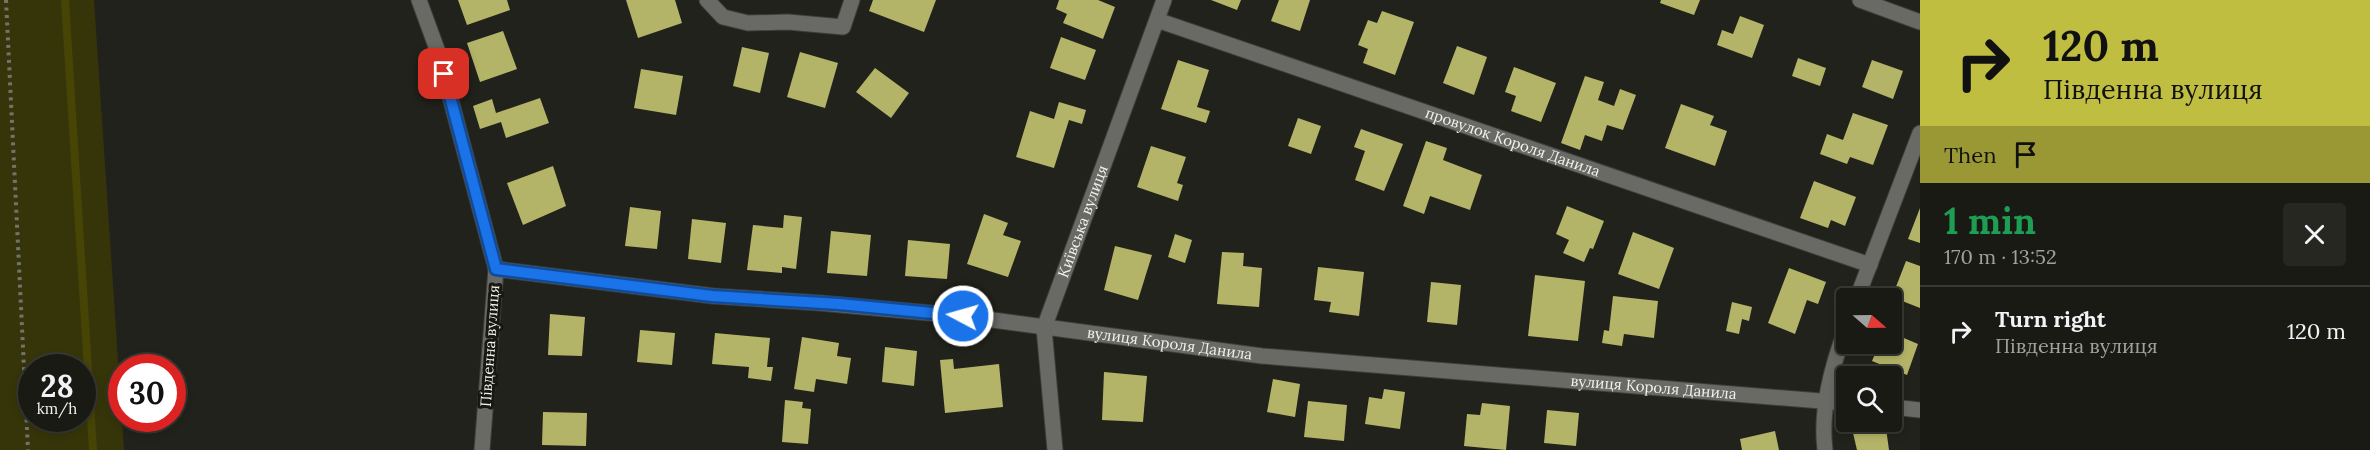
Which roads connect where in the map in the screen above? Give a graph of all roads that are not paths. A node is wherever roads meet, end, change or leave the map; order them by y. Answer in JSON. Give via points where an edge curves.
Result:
{"nodes":[{"id":1,"x":419,"y":0,"type":"edge"},
{"id":2,"x":707,"y":0,"type":"edge"},
{"id":3,"x":852,"y":0,"type":"edge"},
{"id":4,"x":1164,"y":0,"type":"edge"},
{"id":5,"x":1860,"y":0,"type":"edge"},
{"id":6,"x":1157,"y":20,"type":"junction"},
{"id":7,"x":1920,"y":22,"type":"edge"},
{"id":8,"x":1920,"y":132,"type":"edge"},
{"id":9,"x":1870,"y":265,"type":"junction"},
{"id":10,"x":496,"y":269,"type":"junction"},
{"id":11,"x":1861,"y":288,"type":"edge"},
{"id":12,"x":1044,"y":328,"type":"junction"},
{"id":13,"x":1839,"y":354,"type":"edge"},
{"id":14,"x":1826,"y":401,"type":"junction"},
{"id":15,"x":1836,"y":402,"type":"edge"},
{"id":16,"x":1902,"y":408,"type":"edge"},
{"id":17,"x":1920,"y":410,"type":"edge"},
{"id":18,"x":482,"y":450,"type":"edge"},
{"id":19,"x":1055,"y":450,"type":"edge"},
{"id":20,"x":1825,"y":450,"type":"edge"}],
"edges":[{"from":1,"to":10,"type":"street","name":"Південна вулиця","via":[[438,52]]},
{"from":2,"to":3,"type":"street","via":[[723,17],[748,23],[843,27]]},
{"from":4,"to":6,"type":"street","name":"Київська вулиця"},
{"from":5,"to":7,"type":"street"},
{"from":6,"to":9,"type":"street","name":"провулок Короля Данила"},
{"from":6,"to":12,"type":"street","name":"Київська вулиця"},
{"from":8,"to":9,"type":"street"},
{"from":9,"to":11,"type":"street"},
{"from":10,"to":12,"type":"street","name":"вулиця Короля Данила","via":[[712,296],[878,307]]},
{"from":10,"to":18,"type":"street","name":"Південна вулиця"},
{"from":12,"to":14,"type":"street","name":"вулиця Короля Данила","via":[[1262,356]]},
{"from":12,"to":19,"type":"street","name":"Київська вулиця"},
{"from":13,"to":14,"type":"street"},
{"from":14,"to":15,"type":"street","name":"вулиця Короля Данила"},
{"from":14,"to":20,"type":"street"},
{"from":16,"to":17,"type":"street"}]}
